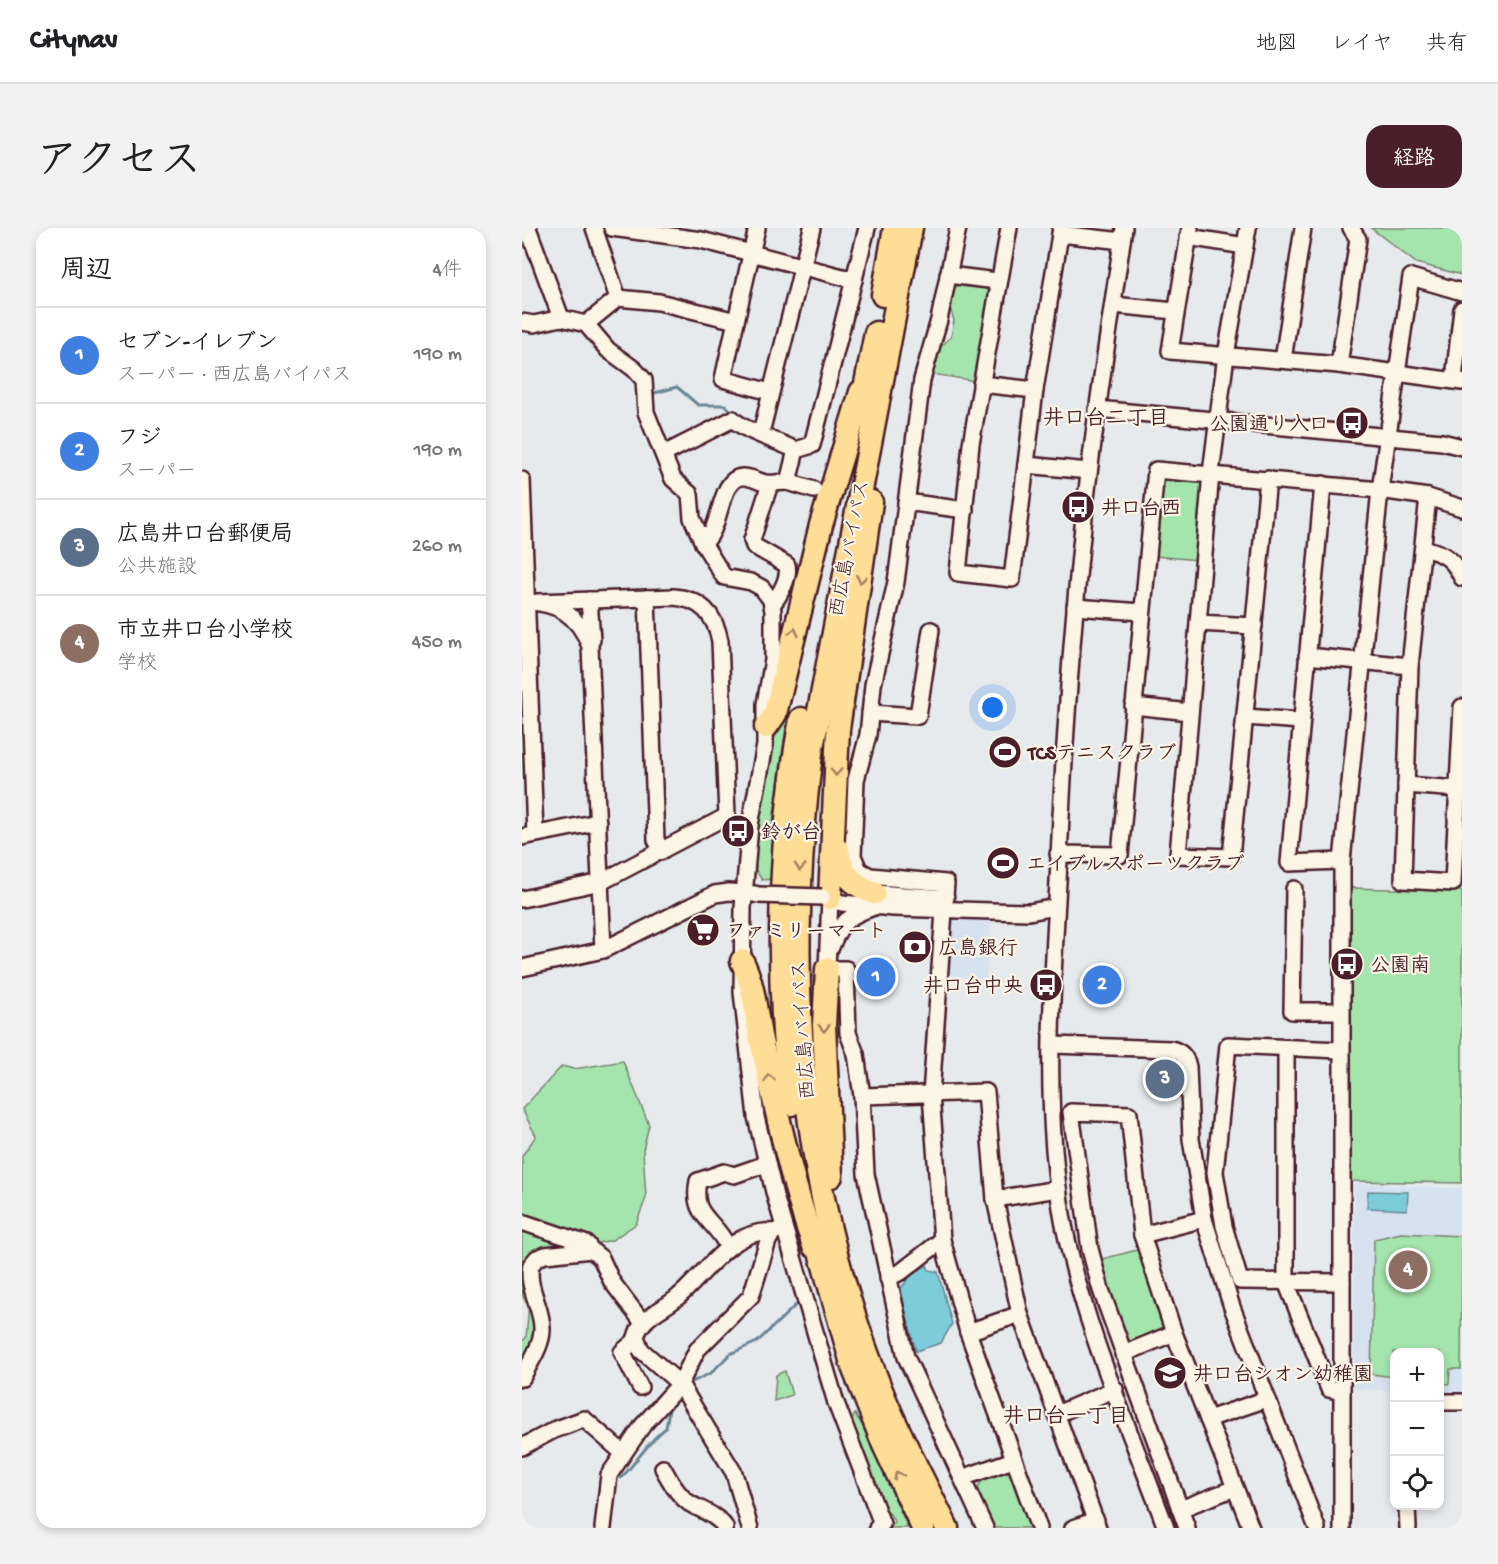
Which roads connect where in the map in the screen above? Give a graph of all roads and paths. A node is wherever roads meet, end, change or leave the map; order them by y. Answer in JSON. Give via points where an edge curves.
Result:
{"nodes":[{"id":1,"x":528,"y":228,"type":"edge"},
{"id":2,"x":594,"y":228,"type":"edge"},
{"id":3,"x":612,"y":228,"type":"edge"},
{"id":4,"x":757,"y":228,"type":"edge"},
{"id":5,"x":813,"y":228,"type":"edge"},
{"id":6,"x":867,"y":228,"type":"edge"},
{"id":7,"x":895,"y":228,"type":"edge"},
{"id":8,"x":911,"y":228,"type":"edge"},
{"id":9,"x":958,"y":228,"type":"edge"},
{"id":10,"x":1009,"y":228,"type":"edge"},
{"id":11,"x":1248,"y":228,"type":"edge"},
{"id":12,"x":1303,"y":228,"type":"edge"},
{"id":13,"x":1351,"y":228,"type":"edge"},
{"id":14,"x":648,"y":231,"type":"edge"},
{"id":15,"x":1060,"y":231,"type":"edge"},
{"id":16,"x":1189,"y":233,"type":"edge"},
{"id":17,"x":702,"y":234,"type":"edge"},
{"id":18,"x":1123,"y":235,"type":"edge"},
{"id":19,"x":1245,"y":246,"type":"junction"},
{"id":20,"x":752,"y":254,"type":"junction"},
{"id":21,"x":803,"y":267,"type":"junction"},
{"id":22,"x":948,"y":275,"type":"junction"},
{"id":23,"x":854,"y":280,"type":"junction"},
{"id":24,"x":997,"y":281,"type":"junction"},
{"id":25,"x":1462,"y":292,"type":"edge"},
{"id":26,"x":618,"y":298,"type":"junction"},
{"id":27,"x":1113,"y":305,"type":"junction"},
{"id":28,"x":1462,"y":309,"type":"edge"},
{"id":29,"x":1175,"y":311,"type":"junction"},
{"id":30,"x":561,"y":318,"type":"junction"},
{"id":31,"x":736,"y":321,"type":"junction"},
{"id":32,"x":522,"y":322,"type":"edge"},
{"id":33,"x":586,"y":324,"type":"junction"},
{"id":34,"x":1226,"y":355,"type":"junction"},
{"id":35,"x":1283,"y":360,"type":"junction"},
{"id":36,"x":1339,"y":365,"type":"junction"},
{"id":37,"x":877,"y":370,"type":"junction"},
{"id":38,"x":1397,"y":372,"type":"junction"},
{"id":39,"x":1458,"y":381,"type":"edge"},
{"id":40,"x":981,"y":384,"type":"junction"},
{"id":41,"x":1035,"y":390,"type":"junction"},
{"id":42,"x":770,"y":392,"type":"junction"},
{"id":43,"x":1097,"y":409,"type":"junction"},
{"id":44,"x":1217,"y":420,"type":"junction"},
{"id":45,"x":761,"y":433,"type":"junction"},
{"id":46,"x":1387,"y":436,"type":"junction"},
{"id":47,"x":1462,"y":447,"type":"edge"},
{"id":48,"x":795,"y":450,"type":"junction"},
{"id":49,"x":664,"y":454,"type":"junction"},
{"id":50,"x":1026,"y":465,"type":"junction"},
{"id":51,"x":1089,"y":471,"type":"junction"},
{"id":52,"x":1211,"y":473,"type":"junction"},
{"id":53,"x":1268,"y":479,"type":"junction"},
{"id":54,"x":522,"y":480,"type":"edge"},
{"id":55,"x":788,"y":482,"type":"junction"},
{"id":56,"x":770,"y":484,"type":"junction"},
{"id":57,"x":1323,"y":484,"type":"junction"},
{"id":58,"x":814,"y":490,"type":"dead end"},
{"id":59,"x":1380,"y":490,"type":"junction"},
{"id":60,"x":1428,"y":497,"type":"junction"},
{"id":61,"x":906,"y":502,"type":"junction"},
{"id":62,"x":1462,"y":508,"type":"edge"},
{"id":63,"x":965,"y":510,"type":"junction"},
{"id":64,"x":523,"y":538,"type":"edge"},
{"id":65,"x":703,"y":543,"type":"junction"},
{"id":66,"x":1424,"y":549,"type":"junction"},
{"id":67,"x":1462,"y":578,"type":"edge"},
{"id":68,"x":647,"y":598,"type":"junction"},
{"id":69,"x":590,"y":600,"type":"junction"},
{"id":70,"x":529,"y":602,"type":"edge"},
{"id":71,"x":772,"y":605,"type":"junction"},
{"id":72,"x":1075,"y":607,"type":"junction"},
{"id":73,"x":1142,"y":612,"type":"junction"},
{"id":74,"x":1198,"y":623,"type":"junction"},
{"id":75,"x":1254,"y":626,"type":"junction"},
{"id":76,"x":931,"y":630,"type":"dead end"},
{"id":77,"x":1307,"y":656,"type":"junction"},
{"id":78,"x":1361,"y":660,"type":"junction"},
{"id":79,"x":593,"y":661,"type":"junction"},
{"id":80,"x":1410,"y":666,"type":"junction"},
{"id":81,"x":526,"y":668,"type":"edge"},
{"id":82,"x":1133,"y":706,"type":"junction"},
{"id":83,"x":1462,"y":708,"type":"edge"},
{"id":84,"x":1190,"y":712,"type":"junction"},
{"id":85,"x":870,"y":713,"type":"junction"},
{"id":86,"x":1246,"y":717,"type":"junction"},
{"id":87,"x":1301,"y":721,"type":"junction"},
{"id":88,"x":766,"y":727,"type":"junction"},
{"id":89,"x":1406,"y":785,"type":"junction"},
{"id":90,"x":1458,"y":789,"type":"junction"},
{"id":91,"x":834,"y":815,"type":"junction"},
{"id":92,"x":598,"y":822,"type":"junction"},
{"id":93,"x":529,"y":836,"type":"edge"},
{"id":94,"x":662,"y":851,"type":"junction"},
{"id":95,"x":1058,"y":854,"type":"junction"},
{"id":96,"x":1342,"y":861,"type":"junction"},
{"id":97,"x":600,"y":882,"type":"junction"},
{"id":98,"x":1294,"y":889,"type":"dead end"},
{"id":99,"x":751,"y":894,"type":"junction"},
{"id":100,"x":826,"y":898,"type":"junction"},
{"id":101,"x":522,"y":899,"type":"edge"},
{"id":102,"x":874,"y":900,"type":"junction"},
{"id":103,"x":946,"y":903,"type":"junction"},
{"id":104,"x":1056,"y":907,"type":"junction"},
{"id":105,"x":603,"y":950,"type":"junction"},
{"id":106,"x":742,"y":961,"type":"junction"},
{"id":107,"x":827,"y":963,"type":"junction"},
{"id":108,"x":522,"y":968,"type":"edge"},
{"id":109,"x":1341,"y":1011,"type":"junction"},
{"id":110,"x":1052,"y":1045,"type":"junction"},
{"id":111,"x":1286,"y":1049,"type":"junction"},
{"id":112,"x":1340,"y":1050,"type":"junction"},
{"id":113,"x":930,"y":1095,"type":"junction"},
{"id":114,"x":862,"y":1096,"type":"junction"},
{"id":115,"x":766,"y":1164,"type":"junction"},
{"id":116,"x":1058,"y":1190,"type":"junction"},
{"id":117,"x":995,"y":1199,"type":"junction"},
{"id":118,"x":1204,"y":1219,"type":"junction"},
{"id":119,"x":522,"y":1222,"type":"edge"},
{"id":120,"x":779,"y":1230,"type":"junction"},
{"id":121,"x":1142,"y":1235,"type":"junction"},
{"id":122,"x":942,"y":1240,"type":"junction"},
{"id":123,"x":728,"y":1247,"type":"junction"},
{"id":124,"x":591,"y":1250,"type":"junction"},
{"id":125,"x":825,"y":1275,"type":"junction"},
{"id":126,"x":888,"y":1278,"type":"junction"},
{"id":127,"x":1286,"y":1282,"type":"junction"},
{"id":128,"x":1342,"y":1282,"type":"junction"},
{"id":129,"x":1020,"y":1314,"type":"junction"},
{"id":130,"x":643,"y":1323,"type":"junction"},
{"id":131,"x":968,"y":1332,"type":"junction"},
{"id":132,"x":1174,"y":1333,"type":"junction"},
{"id":133,"x":636,"y":1340,"type":"junction"},
{"id":134,"x":1123,"y":1354,"type":"junction"},
{"id":135,"x":874,"y":1374,"type":"junction"},
{"id":136,"x":522,"y":1378,"type":"edge"},
{"id":137,"x":640,"y":1387,"type":"dead end"},
{"id":138,"x":682,"y":1387,"type":"junction"},
{"id":139,"x":1115,"y":1389,"type":"junction"},
{"id":140,"x":1342,"y":1392,"type":"junction"},
{"id":141,"x":1267,"y":1399,"type":"junction"},
{"id":142,"x":1444,"y":1402,"type":"edge"},
{"id":143,"x":1462,"y":1402,"type":"edge"},
{"id":144,"x":1057,"y":1414,"type":"junction"},
{"id":145,"x":1208,"y":1419,"type":"junction"},
{"id":146,"x":522,"y":1447,"type":"edge"},
{"id":147,"x":623,"y":1453,"type":"junction"},
{"id":148,"x":1013,"y":1460,"type":"junction"},
{"id":149,"x":663,"y":1468,"type":"dead end"},
{"id":150,"x":962,"y":1478,"type":"junction"},
{"id":151,"x":1235,"y":1488,"type":"junction"},
{"id":152,"x":1180,"y":1509,"type":"junction"},
{"id":153,"x":1407,"y":1510,"type":"edge"},
{"id":154,"x":749,"y":1522,"type":"edge"},
{"id":155,"x":1097,"y":1524,"type":"edge"},
{"id":156,"x":880,"y":1526,"type":"edge"},
{"id":157,"x":603,"y":1528,"type":"edge"},
{"id":158,"x":724,"y":1528,"type":"edge"},
{"id":159,"x":923,"y":1528,"type":"edge"},
{"id":160,"x":947,"y":1528,"type":"edge"},
{"id":161,"x":985,"y":1528,"type":"edge"},
{"id":162,"x":1039,"y":1528,"type":"edge"},
{"id":163,"x":1073,"y":1528,"type":"edge"},
{"id":164,"x":1166,"y":1528,"type":"edge"},
{"id":165,"x":1187,"y":1528,"type":"edge"},
{"id":166,"x":1251,"y":1528,"type":"edge"},
{"id":167,"x":1317,"y":1528,"type":"edge"},
{"id":168,"x":1342,"y":1528,"type":"edge"},
{"id":169,"x":1407,"y":1528,"type":"edge"}],
"edges":[{"from":1,"to":30,"type":"street"},
{"from":2,"to":26,"type":"street"},
{"from":3,"to":14,"type":"street"},
{"from":4,"to":20,"type":"street"},
{"from":5,"to":21,"type":"street"},
{"from":6,"to":23,"type":"street"},
{"from":7,"to":37,"type":"highway","name":"西広島バイパス"},
{"from":8,"to":37,"type":"highway","name":"西広島バイパス"},
{"from":9,"to":22,"type":"street"},
{"from":10,"to":24,"type":"street"},
{"from":11,"to":19,"type":"street"},
{"from":12,"to":35,"type":"street"},
{"from":13,"to":36,"type":"street","via":[[1358,238]]},
{"from":14,"to":17,"type":"street"},
{"from":15,"to":18,"type":"street"},
{"from":15,"to":41,"type":"street"},
{"from":16,"to":19,"type":"street"},
{"from":16,"to":29,"type":"street"},
{"from":17,"to":20,"type":"street"},
{"from":18,"to":27,"type":"street"},
{"from":19,"to":34,"type":"street"},
{"from":20,"to":21,"type":"street"},
{"from":20,"to":31,"type":"street"},
{"from":21,"to":23,"type":"street"},
{"from":21,"to":42,"type":"street"},
{"from":22,"to":24,"type":"street"},
{"from":22,"to":61,"type":"street","via":[[922,380]]},
{"from":23,"to":48,"type":"street","via":[[812,445]]},
{"from":24,"to":40,"type":"street"},
{"from":25,"to":38,"type":"street","via":[[1411,277]]},
{"from":26,"to":31,"type":"street","via":[[659,302]]},
{"from":26,"to":33,"type":"street"},
{"from":27,"to":29,"type":"street"},
{"from":27,"to":43,"type":"street"},
{"from":28,"to":39,"type":"street"},
{"from":29,"to":34,"type":"street","via":[[1170,351]]},
{"from":30,"to":32,"type":"street","via":[[534,324]]},
{"from":30,"to":33,"type":"street"},
{"from":31,"to":42,"type":"street","via":[[723,380]]},
{"from":33,"to":49,"type":"street","via":[[608,350],[644,380],[646,412]]},
{"from":34,"to":35,"type":"street"},
{"from":34,"to":44,"type":"street"},
{"from":35,"to":36,"type":"street"},
{"from":36,"to":38,"type":"street"},
{"from":88,"to":37,"type":"highway","one_way":true,"via":[[775,714],[821,525]]},
{"from":37,"to":91,"type":"highway","one_way":true,"via":[[863,568],[838,729]]},
{"from":37,"to":125,"type":"highway","name":"西広島バイパス","via":[[795,750],[780,914],[787,1074],[795,1140]]},
{"from":37,"to":135,"type":"highway","name":"西広島バイパス","one_way":true,"via":[[818,705],[802,825],[796,983],[801,1059],[817,1175],[844,1286]]},
{"from":38,"to":39,"type":"street"},
{"from":38,"to":46,"type":"street"},
{"from":40,"to":41,"type":"street"},
{"from":40,"to":63,"type":"street"},
{"from":41,"to":50,"type":"street"},
{"from":42,"to":45,"type":"street"},
{"from":43,"to":44,"type":"street"},
{"from":43,"to":51,"type":"street"},
{"from":44,"to":46,"type":"street"},
{"from":44,"to":52,"type":"street"},
{"from":45,"to":48,"type":"street"},
{"from":45,"to":49,"type":"street","via":[[745,429],[733,419]]},
{"from":46,"to":47,"type":"street"},
{"from":46,"to":59,"type":"street"},
{"from":48,"to":55,"type":"street"},
{"from":49,"to":65,"type":"street","via":[[675,482],[690,494],[691,515]]},
{"from":50,"to":51,"type":"street"},
{"from":50,"to":63,"type":"street","via":[[1012,579],[958,573]]},
{"from":51,"to":72,"type":"street"},
{"from":52,"to":53,"type":"street"},
{"from":52,"to":73,"type":"street","via":[[1155,470]]},
{"from":52,"to":74,"type":"street"},
{"from":53,"to":57,"type":"street"},
{"from":53,"to":75,"type":"street"},
{"from":54,"to":64,"type":"street"},
{"from":55,"to":56,"type":"street"},
{"from":55,"to":58,"type":"street"},
{"from":56,"to":65,"type":"street","via":[[742,477],[732,481],[714,527]]},
{"from":56,"to":71,"type":"street","via":[[752,540],[757,548],[787,565],[780,596]]},
{"from":57,"to":59,"type":"street"},
{"from":57,"to":77,"type":"street"},
{"from":59,"to":60,"type":"street"},
{"from":59,"to":78,"type":"street"},
{"from":60,"to":62,"type":"street"},
{"from":60,"to":66,"type":"street"},
{"from":61,"to":63,"type":"street"},
{"from":61,"to":85,"type":"street","via":[[896,582]]},
{"from":64,"to":70,"type":"street"},
{"from":65,"to":71,"type":"street","via":[[724,577],[757,585]]},
{"from":66,"to":67,"type":"street","via":[[1440,552],[1456,564]]},
{"from":66,"to":80,"type":"street"},
{"from":68,"to":69,"type":"street"},
{"from":68,"to":94,"type":"street","via":[[656,840]]},
{"from":68,"to":94,"type":"street","via":[[683,598],[700,605],[713,618],[720,641],[727,816]]},
{"from":69,"to":70,"type":"street"},
{"from":69,"to":79,"type":"street"},
{"from":70,"to":79,"type":"street","via":[[555,605],[575,619],[586,636]]},
{"from":70,"to":81,"type":"street"},
{"from":71,"to":88,"type":"street","via":[[774,652],[765,704]]},
{"from":72,"to":73,"type":"street"},
{"from":72,"to":95,"type":"street"},
{"from":73,"to":82,"type":"street"},
{"from":74,"to":75,"type":"street"},
{"from":74,"to":84,"type":"street"},
{"from":75,"to":86,"type":"street"},
{"from":76,"to":85,"type":"street","via":[[918,716]]},
{"from":77,"to":78,"type":"street"},
{"from":77,"to":87,"type":"street"},
{"from":78,"to":80,"type":"street"},
{"from":78,"to":96,"type":"street"},
{"from":79,"to":92,"type":"street"},
{"from":80,"to":89,"type":"street"},
{"from":81,"to":93,"type":"street"},
{"from":82,"to":84,"type":"street"},
{"from":82,"to":95,"type":"street","via":[[1120,855]]},
{"from":83,"to":90,"type":"street"},
{"from":84,"to":86,"type":"street","via":[[1178,855],[1231,857]]},
{"from":85,"to":103,"type":"street","via":[[856,780],[853,856],[859,870],[870,876],[946,883]]},
{"from":86,"to":87,"type":"street"},
{"from":87,"to":96,"type":"street","via":[[1289,863]]},
{"from":88,"to":99,"type":"street","via":[[749,838]]},
{"from":89,"to":90,"type":"street"},
{"from":89,"to":90,"type":"street","via":[[1402,880],[1453,883]]},
{"from":91,"to":100,"type":"highway"},
{"from":91,"to":102,"type":"highway","via":[[843,870]]},
{"from":92,"to":93,"type":"street"},
{"from":92,"to":97,"type":"street"},
{"from":94,"to":97,"type":"street"},
{"from":95,"to":104,"type":"street"},
{"from":96,"to":109,"type":"street"},
{"from":97,"to":101,"type":"street"},
{"from":97,"to":105,"type":"street"},
{"from":98,"to":109,"type":"street","via":[[1292,1011]]},
{"from":99,"to":100,"type":"street","bridge":true},
{"from":99,"to":105,"type":"street","via":[[711,895]]},
{"from":99,"to":106,"type":"street"},
{"from":100,"to":102,"type":"street","via":[[842,894]]},
{"from":100,"to":107,"type":"street"},
{"from":102,"to":103,"type":"street"},
{"from":102,"to":107,"type":"street","via":[[842,923]]},
{"from":103,"to":104,"type":"street","via":[[1029,912]]},
{"from":103,"to":113,"type":"street"},
{"from":104,"to":110,"type":"street"},
{"from":105,"to":108,"type":"street"},
{"from":106,"to":115,"type":"street","via":[[749,1071]]},
{"from":125,"to":106,"type":"highway","one_way":true,"via":[[797,1196],[759,1032],[754,987]]},
{"from":107,"to":114,"type":"street","via":[[846,969],[848,1033],[856,1054]]},
{"from":107,"to":135,"type":"highway","one_way":true,"via":[[827,1135],[834,1201]]},
{"from":109,"to":112,"type":"street"},
{"from":110,"to":116,"type":"street","via":[[1053,1147]]},
{"from":110,"to":118,"type":"street","via":[[1171,1050],[1183,1054],[1188,1067],[1191,1139]]},
{"from":111,"to":112,"type":"street"},
{"from":111,"to":127,"type":"street"},
{"from":111,"to":127,"type":"street","via":[[1228,1045],[1215,1172],[1224,1226],[1240,1281]]},
{"from":112,"to":128,"type":"street"},
{"from":113,"to":114,"type":"street"},
{"from":113,"to":117,"type":"street","via":[[986,1092]]},
{"from":113,"to":122,"type":"street"},
{"from":114,"to":126,"type":"street","via":[[866,1174]]},
{"from":115,"to":120,"type":"street"},
{"from":115,"to":123,"type":"street","via":[[698,1181],[698,1208],[722,1234]]},
{"from":116,"to":117,"type":"street"},
{"from":116,"to":139,"type":"street","via":[[1076,1279]]},
{"from":117,"to":129,"type":"street"},
{"from":118,"to":121,"type":"street"},
{"from":118,"to":141,"type":"street"},
{"from":119,"to":124,"type":"street","via":[[587,1244]]},
{"from":120,"to":123,"type":"street","via":[[758,1233]]},
{"from":120,"to":138,"type":"street","via":[[768,1241],[751,1296],[697,1350]]},
{"from":120,"to":156,"type":"street"},
{"from":121,"to":132,"type":"street"},
{"from":121,"to":134,"type":"street","via":[[1129,1114],[1071,1112],[1090,1249]]},
{"from":122,"to":126,"type":"street"},
{"from":122,"to":131,"type":"street"},
{"from":123,"to":130,"type":"street","via":[[681,1295]]},
{"from":124,"to":130,"type":"street"},
{"from":124,"to":136,"type":"street","via":[[545,1255],[531,1265],[530,1279],[542,1330]]},
{"from":159,"to":125,"type":"highway","name":"西広島バイパス","one_way":true,"via":[[853,1367]]},
{"from":126,"to":150,"type":"street","via":[[906,1357]]},
{"from":127,"to":128,"type":"street"},
{"from":127,"to":140,"type":"street","via":[[1329,1389]]},
{"from":128,"to":140,"type":"street"},
{"from":129,"to":131,"type":"street"},
{"from":129,"to":144,"type":"street"},
{"from":130,"to":133,"type":"street"},
{"from":131,"to":148,"type":"street"},
{"from":132,"to":134,"type":"street"},
{"from":132,"to":145,"type":"street"},
{"from":133,"to":137,"type":"street","via":[[622,1352]]},
{"from":133,"to":138,"type":"street","via":[[641,1350]]},
{"from":134,"to":152,"type":"street"},
{"from":135,"to":160,"type":"highway","name":"西広島バイパス"},
{"from":138,"to":147,"type":"street","via":[[643,1425]]},
{"from":138,"to":154,"type":"street","via":[[734,1473]]},
{"from":139,"to":144,"type":"street"},
{"from":139,"to":164,"type":"street"},
{"from":140,"to":168,"type":"street"},
{"from":141,"to":145,"type":"street"},
{"from":141,"to":167,"type":"street"},
{"from":142,"to":143,"type":"street"},
{"from":144,"to":155,"type":"street"},
{"from":145,"to":151,"type":"street"},
{"from":146,"to":147,"type":"street","via":[[584,1419]]},
{"from":147,"to":157,"type":"street","via":[[607,1481]]},
{"from":148,"to":150,"type":"street"},
{"from":148,"to":162,"type":"street"},
{"from":149,"to":158,"type":"street","via":[[687,1501],[721,1521]]},
{"from":150,"to":161,"type":"street"},
{"from":151,"to":152,"type":"street"},
{"from":151,"to":166,"type":"street"},
{"from":152,"to":165,"type":"street"},
{"from":153,"to":169,"type":"street"},
{"from":154,"to":158,"type":"street"},
{"from":155,"to":163,"type":"street"}]}
